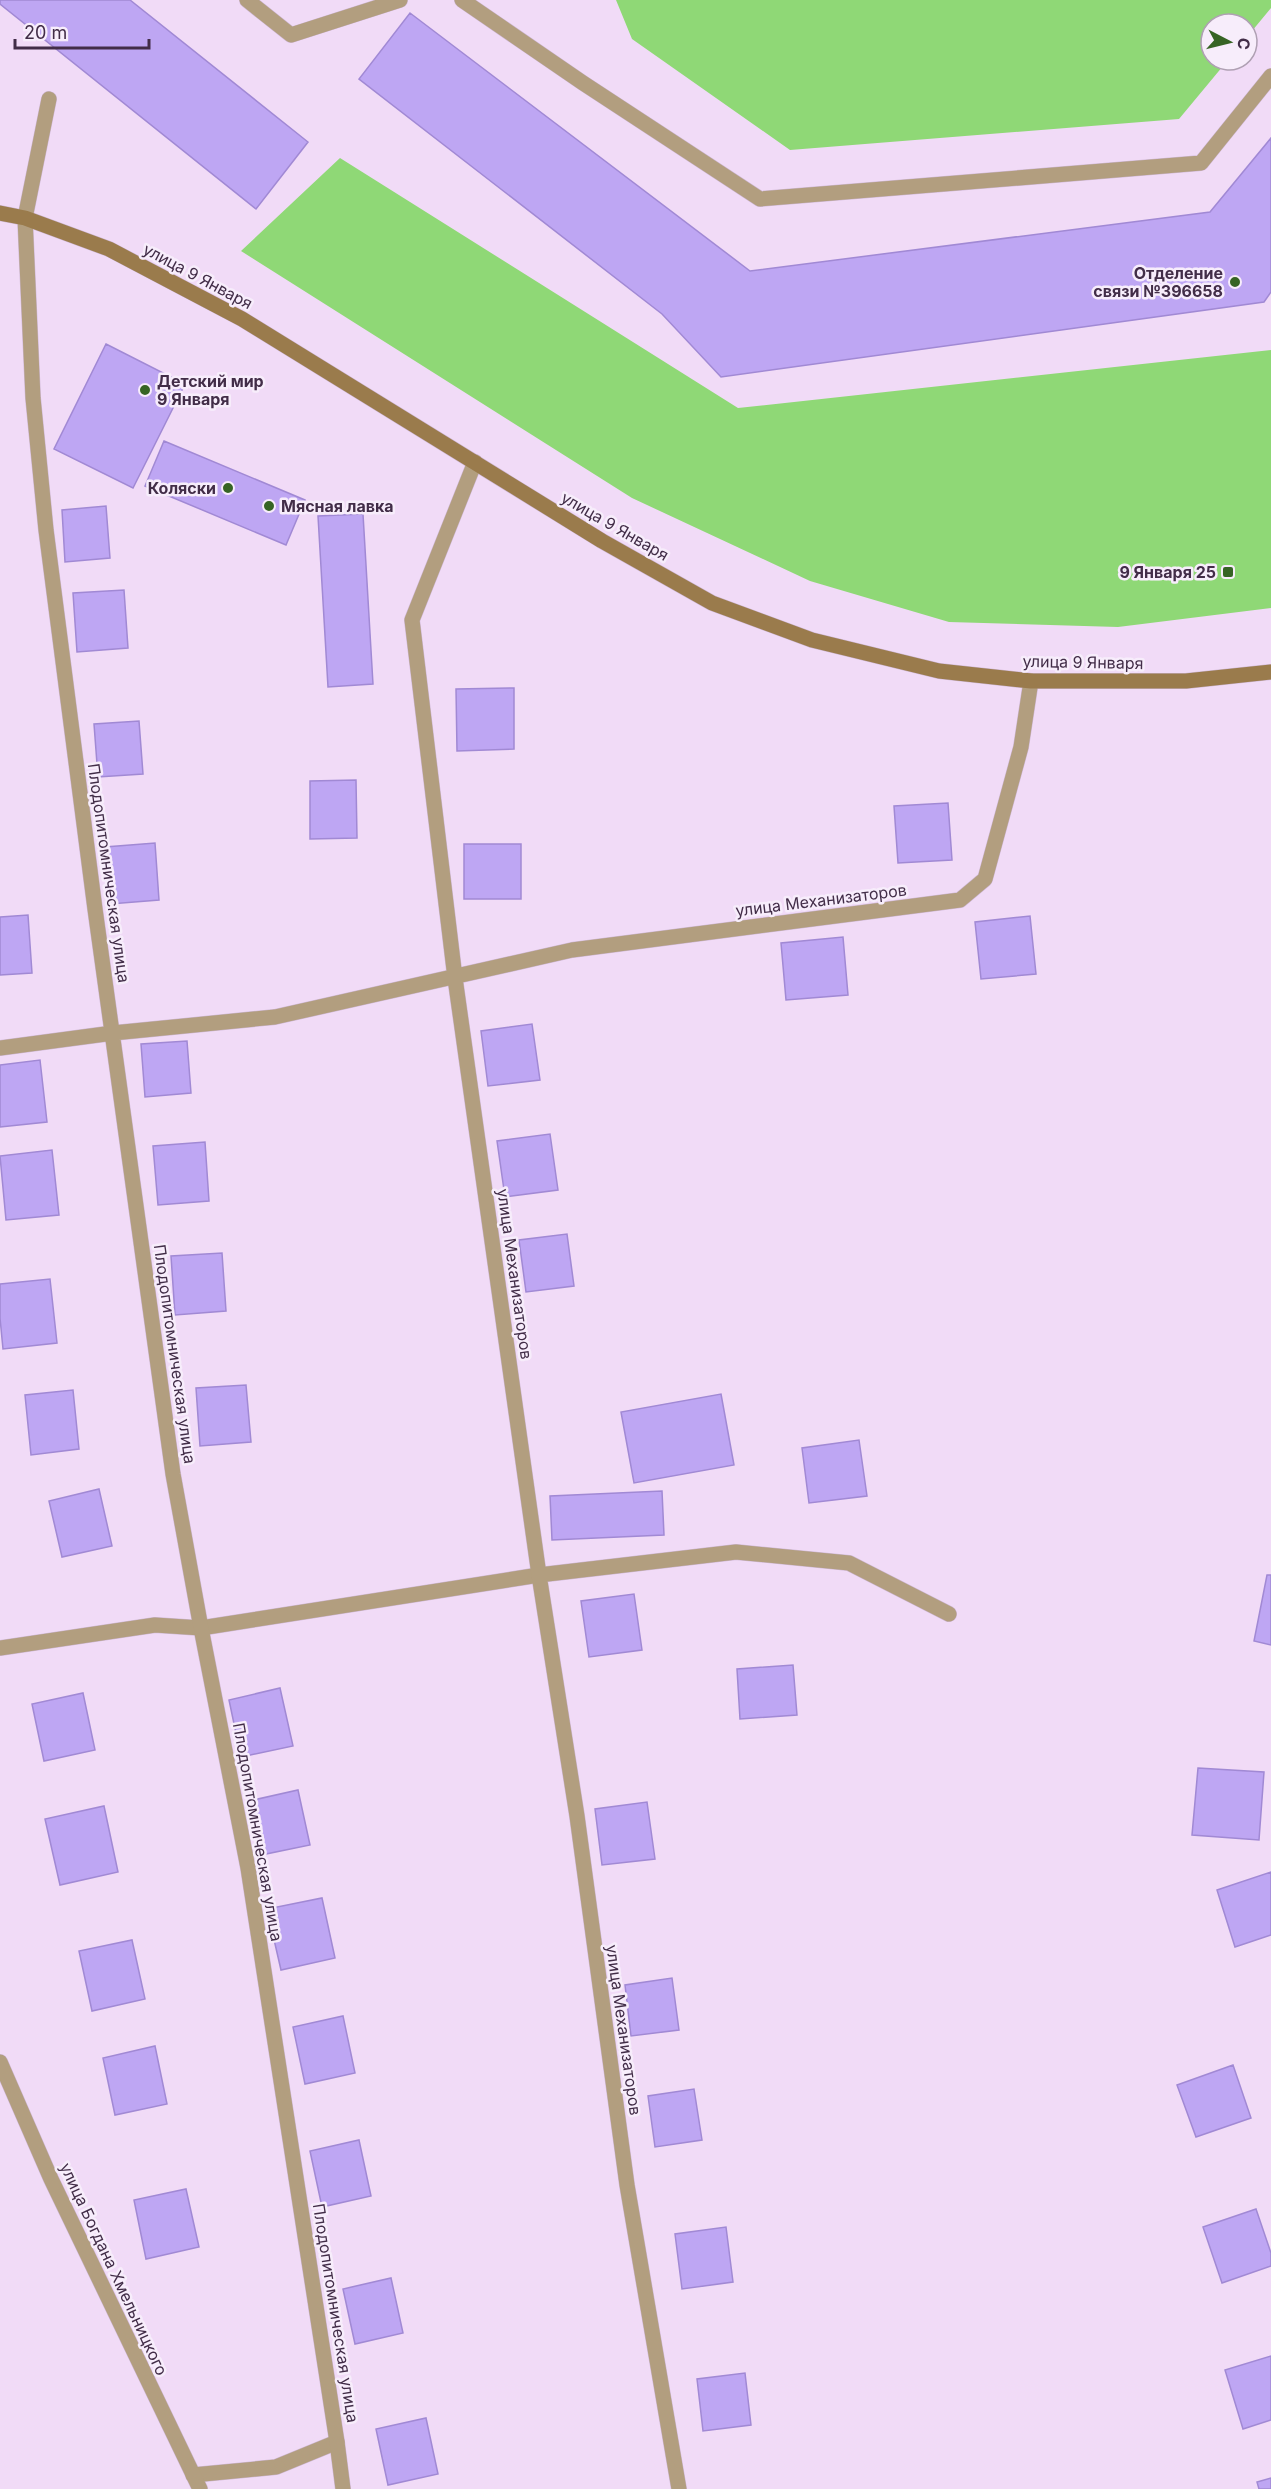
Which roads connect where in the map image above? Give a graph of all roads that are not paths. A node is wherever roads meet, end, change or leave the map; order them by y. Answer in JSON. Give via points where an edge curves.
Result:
{"nodes":[{"id":1,"x":247,"y":0,"type":"edge"},
{"id":2,"x":400,"y":0,"type":"edge"},
{"id":3,"x":462,"y":0,"type":"edge"},
{"id":4,"x":1271,"y":76,"type":"edge"},
{"id":5,"x":49,"y":99,"type":"dead end"},
{"id":6,"x":0,"y":213,"type":"edge"},
{"id":7,"x":25,"y":218,"type":"junction"},
{"id":8,"x":475,"y":462,"type":"junction"},
{"id":9,"x":1271,"y":672,"type":"edge"},
{"id":10,"x":1031,"y":681,"type":"junction"},
{"id":11,"x":455,"y":978,"type":"junction"},
{"id":12,"x":113,"y":1033,"type":"junction"},
{"id":13,"x":0,"y":1048,"type":"edge"},
{"id":14,"x":539,"y":1575,"type":"junction"},
{"id":15,"x":949,"y":1614,"type":"dead end"},
{"id":16,"x":201,"y":1628,"type":"junction"},
{"id":17,"x":0,"y":1648,"type":"edge"},
{"id":18,"x":0,"y":2062,"type":"edge"},
{"id":19,"x":337,"y":2442,"type":"junction"},
{"id":20,"x":192,"y":2475,"type":"junction"},
{"id":21,"x":200,"y":2489,"type":"edge"},
{"id":22,"x":343,"y":2489,"type":"edge"},
{"id":23,"x":679,"y":2489,"type":"edge"}],
"edges":[{"from":1,"to":2,"type":"street","via":[[291,36]]},
{"from":3,"to":4,"type":"street","via":[[760,199],[1201,163]]},
{"from":5,"to":7,"type":"street","name":"Плодопитомническая улица"},
{"from":6,"to":7,"type":"main road","name":"улица 9 Января"},
{"from":7,"to":8,"type":"main road","name":"улица 9 Января","via":[[109,249],[242,319]]},
{"from":7,"to":12,"type":"street","name":"Плодопитомническая улица","via":[[33,398],[44,508]]},
{"from":8,"to":10,"type":"main road","name":"улица 9 Января","via":[[602,542],[712,603],[836,646],[939,671]]},
{"from":8,"to":11,"type":"street","name":"улица Механизаторов","via":[[412,620]]},
{"from":9,"to":10,"type":"main road","name":"улица 9 Января","via":[[1186,681]]},
{"from":10,"to":11,"type":"street","name":"улица Механизаторов","via":[[1021,747],[985,879],[960,900],[572,950]]},
{"from":11,"to":12,"type":"street","via":[[275,1017]]},
{"from":11,"to":14,"type":"street","name":"улица Механизаторов"},
{"from":12,"to":13,"type":"street"},
{"from":12,"to":16,"type":"street","name":"Плодопитомническая улица","via":[[173,1474]]},
{"from":14,"to":15,"type":"street","via":[[736,1552],[849,1563]]},
{"from":14,"to":16,"type":"street"},
{"from":14,"to":23,"type":"street","name":"улица Механизаторов","via":[[577,1816],[627,2185]]},
{"from":16,"to":17,"type":"street","via":[[155,1625]]},
{"from":16,"to":19,"type":"street","name":"Плодопитомническая улица","via":[[248,1868]]},
{"from":18,"to":20,"type":"street","name":"улица Богдана Хмельницкого","via":[[51,2179]]},
{"from":19,"to":20,"type":"street","via":[[276,2467]]},
{"from":19,"to":22,"type":"street","name":"Плодопитомническая улица"},
{"from":20,"to":21,"type":"street","name":"улица Богдана Хмельницкого"}]}
